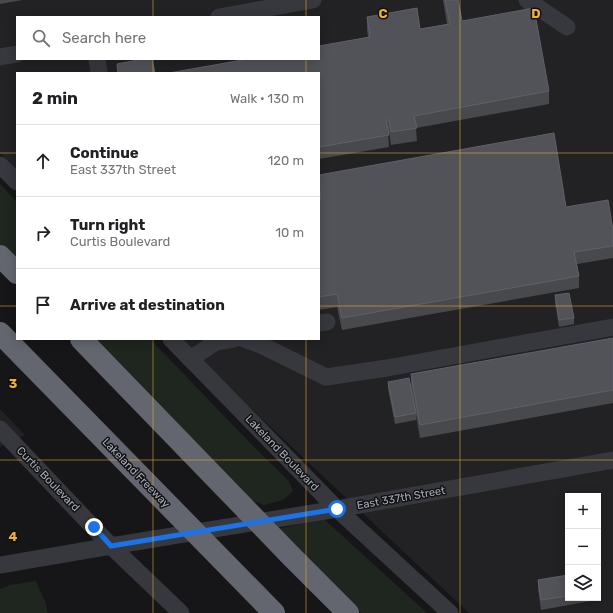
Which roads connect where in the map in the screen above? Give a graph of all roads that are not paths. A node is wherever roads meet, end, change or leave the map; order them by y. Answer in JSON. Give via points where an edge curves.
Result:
{"nodes":[{"id":1,"x":313,"y":0,"type":"edge"},
{"id":2,"x":527,"y":0,"type":"edge"},
{"id":3,"x":225,"y":16,"type":"edge"},
{"id":4,"x":567,"y":27,"type":"dead end"},
{"id":5,"x":16,"y":54,"type":"edge"},
{"id":6,"x":0,"y":57,"type":"edge"},
{"id":7,"x":97,"y":60,"type":"edge"},
{"id":8,"x":99,"y":72,"type":"edge"},
{"id":9,"x":0,"y":165,"type":"edge"},
{"id":10,"x":16,"y":181,"type":"edge"},
{"id":11,"x":0,"y":256,"type":"edge"},
{"id":12,"x":16,"y":272,"type":"edge"},
{"id":13,"x":613,"y":327,"type":"edge"},
{"id":14,"x":0,"y":333,"type":"edge"},
{"id":15,"x":82,"y":340,"type":"edge"},
{"id":16,"x":171,"y":340,"type":"edge"},
{"id":17,"x":228,"y":340,"type":"edge"},
{"id":18,"x":251,"y":340,"type":"edge"},
{"id":19,"x":265,"y":342,"type":"edge"},
{"id":20,"x":190,"y":359,"type":"junction"},
{"id":21,"x":0,"y":429,"type":"edge"},
{"id":22,"x":613,"y":460,"type":"edge"},
{"id":23,"x":337,"y":509,"type":"junction"},
{"id":24,"x":111,"y":546,"type":"junction"},
{"id":25,"x":0,"y":565,"type":"edge"},
{"id":26,"x":181,"y":613,"type":"edge"},
{"id":27,"x":274,"y":613,"type":"edge"},
{"id":28,"x":348,"y":613,"type":"edge"},
{"id":29,"x":450,"y":613,"type":"edge"}],
"edges":[{"from":1,"to":3,"type":"street"},
{"from":2,"to":4,"type":"street"},
{"from":5,"to":6,"type":"street"},
{"from":7,"to":8,"type":"street"},
{"from":9,"to":10,"type":"street"},
{"from":11,"to":12,"type":"highway"},
{"from":13,"to":19,"type":"street","via":[[326,377]]},
{"from":14,"to":27,"type":"highway","name":"Lakeland Freeway"},
{"from":15,"to":28,"type":"highway"},
{"from":16,"to":20,"type":"street","name":"Lakeland Boulevard"},
{"from":17,"to":20,"type":"street","via":[[216,342]]},
{"from":18,"to":19,"type":"street"},
{"from":20,"to":23,"type":"street","name":"Lakeland Boulevard"},
{"from":21,"to":24,"type":"street","name":"Curtis Boulevard"},
{"from":22,"to":23,"type":"street","name":"East 337th Street"},
{"from":23,"to":24,"type":"street","name":"East 337th Street"},
{"from":23,"to":29,"type":"street","name":"Lakeland Boulevard"},
{"from":24,"to":25,"type":"street","name":"East 337th Street"},
{"from":24,"to":26,"type":"street","name":"Curtis Boulevard"}]}
